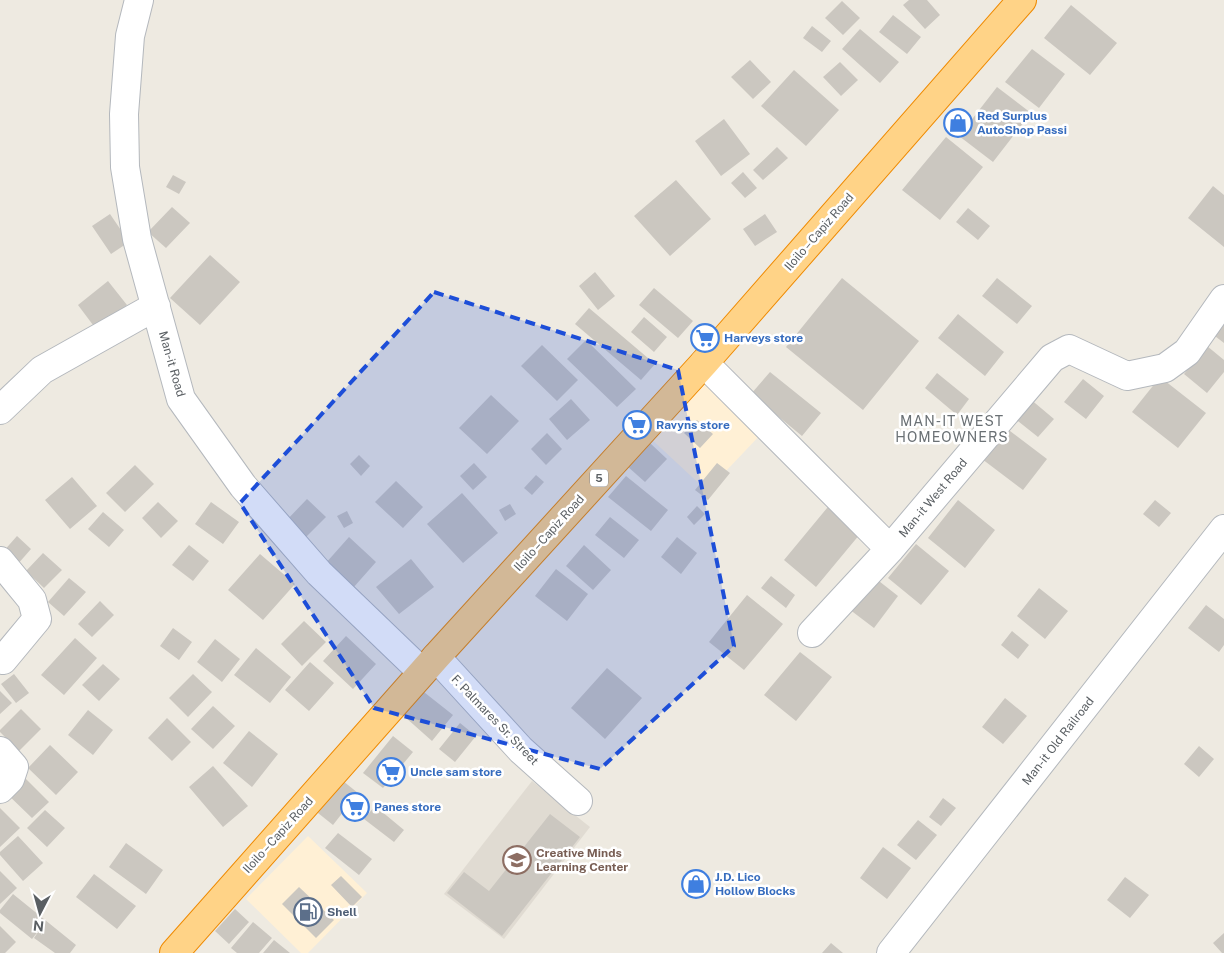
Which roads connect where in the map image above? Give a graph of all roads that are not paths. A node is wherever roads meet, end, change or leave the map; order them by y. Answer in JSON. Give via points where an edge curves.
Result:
{"nodes":[{"id":1,"x":139,"y":0,"type":"edge"},
{"id":2,"x":1022,"y":0,"type":"edge"},
{"id":3,"x":1224,"y":299,"type":"edge"},
{"id":4,"x":156,"y":306,"type":"junction"},
{"id":5,"x":704,"y":363,"type":"junction"},
{"id":6,"x":0,"y":410,"type":"edge"},
{"id":7,"x":1224,"y":529,"type":"edge"},
{"id":8,"x":890,"y":549,"type":"junction"},
{"id":9,"x":0,"y":561,"type":"edge"},
{"id":10,"x":812,"y":634,"type":"dead end"},
{"id":11,"x":3,"y":660,"type":"dead end"},
{"id":12,"x":429,"y":665,"type":"junction"},
{"id":13,"x":0,"y":751,"type":"edge"},
{"id":14,"x":0,"y":789,"type":"edge"},
{"id":15,"x":578,"y":801,"type":"dead end"},
{"id":16,"x":174,"y":953,"type":"edge"},
{"id":17,"x":891,"y":953,"type":"edge"}],
"edges":[{"from":1,"to":4,"type":"street","name":"Man-it Road","via":[[130,36],[124,114],[125,167],[137,239]]},
{"from":2,"to":5,"type":"highway","name":"Iloilo – Capiz Road","number":"5"},
{"from":3,"to":8,"type":"street","name":"Man-it West Road","via":[[1186,352],[1165,368],[1127,376],[1069,349],[1052,358]]},
{"from":4,"to":6,"type":"street","via":[[42,370]]},
{"from":4,"to":12,"type":"street","name":"Man-it Road","via":[[181,399],[243,486],[318,573]]},
{"from":5,"to":8,"type":"street","name":"Man-it West Road"},
{"from":5,"to":12,"type":"highway","name":"Iloilo – Capiz Road","number":"5"},
{"from":7,"to":17,"type":"street","name":"Man-it Old Railroad"},
{"from":8,"to":10,"type":"street","name":"Man-it West Road"},
{"from":9,"to":11,"type":"street","via":[[32,600],[37,619]]},
{"from":12,"to":15,"type":"street","name":"F. Palmares Sr. Street"},
{"from":12,"to":16,"type":"highway","name":"Iloilo – Capiz Road","number":"5"},
{"from":13,"to":14,"type":"street","via":[[14,767],[10,780]]}]}
